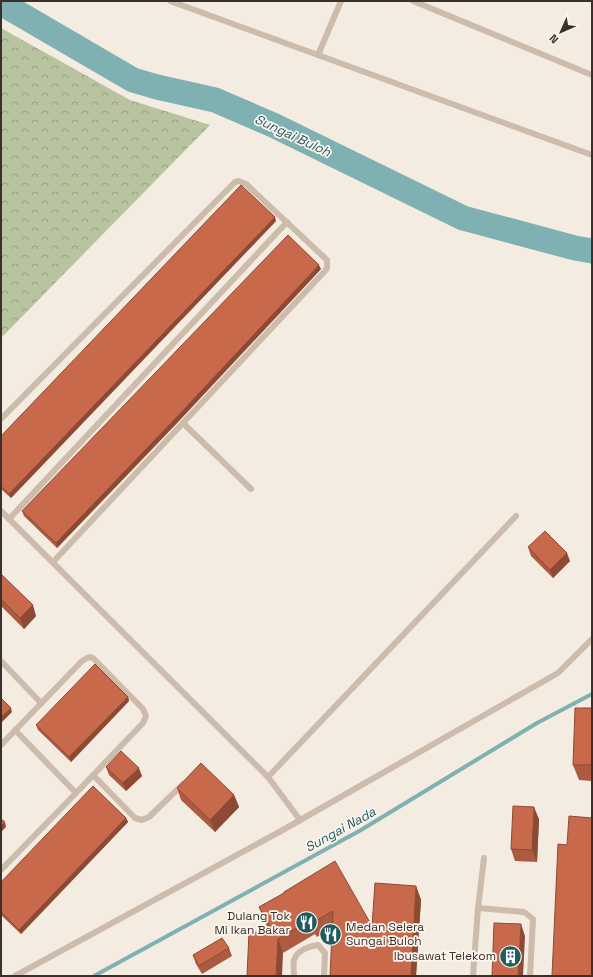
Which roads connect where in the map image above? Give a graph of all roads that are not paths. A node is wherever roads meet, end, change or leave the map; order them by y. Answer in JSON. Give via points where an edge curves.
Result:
{"nodes":[{"id":1,"x":170,"y":1,"type":"edge"},
{"id":2,"x":341,"y":1,"type":"edge"},
{"id":3,"x":413,"y":1,"type":"edge"},
{"id":4,"x":318,"y":55,"type":"junction"},
{"id":5,"x":592,"y":75,"type":"edge"},
{"id":6,"x":592,"y":155,"type":"edge"},
{"id":7,"x":287,"y":222,"type":"junction"},
{"id":8,"x":1,"y":419,"type":"edge"},
{"id":9,"x":183,"y":423,"type":"junction"},
{"id":10,"x":251,"y":489,"type":"dead end"},
{"id":11,"x":1,"y":511,"type":"edge"},
{"id":12,"x":516,"y":516,"type":"dead end"},
{"id":13,"x":9,"y":519,"type":"junction"},
{"id":14,"x":53,"y":562,"type":"junction"},
{"id":15,"x":592,"y":639,"type":"edge"},
{"id":16,"x":1,"y":661,"type":"edge"},
{"id":17,"x":41,"y":703,"type":"junction"},
{"id":18,"x":16,"y":730,"type":"junction"},
{"id":19,"x":1,"y":745,"type":"edge"},
{"id":20,"x":93,"y":775,"type":"junction"},
{"id":21,"x":268,"y":777,"type":"junction"},
{"id":22,"x":185,"y":781,"type":"edge"},
{"id":23,"x":76,"y":793,"type":"junction"},
{"id":24,"x":300,"y":820,"type":"junction"},
{"id":25,"x":484,"y":858,"type":"dead end"},
{"id":26,"x":1,"y":870,"type":"edge"},
{"id":27,"x":478,"y":908,"type":"junction"},
{"id":28,"x":15,"y":976,"type":"edge"},
{"id":29,"x":294,"y":976,"type":"edge"},
{"id":30,"x":324,"y":976,"type":"edge"},
{"id":31,"x":474,"y":976,"type":"edge"},
{"id":32,"x":530,"y":976,"type":"edge"}],
"edges":[{"from":1,"to":4,"type":"lane"},
{"from":2,"to":4,"type":"lane"},
{"from":3,"to":5,"type":"lane"},
{"from":4,"to":6,"type":"lane"},
{"from":7,"to":8,"type":"lane","via":[[246,184],[239,181],[232,184]]},
{"from":7,"to":9,"type":"lane","via":[[324,256],[327,268]]},
{"from":7,"to":13,"type":"lane"},
{"from":9,"to":10,"type":"lane"},
{"from":9,"to":14,"type":"lane"},
{"from":11,"to":13,"type":"lane"},
{"from":12,"to":21,"type":"lane"},
{"from":13,"to":14,"type":"lane"},
{"from":14,"to":21,"type":"lane"},
{"from":15,"to":24,"type":"lane","via":[[558,673]]},
{"from":16,"to":17,"type":"lane"},
{"from":17,"to":18,"type":"lane"},
{"from":17,"to":20,"type":"lane","via":[[82,660],[89,658],[97,661],[143,709],[146,716],[144,723]]},
{"from":18,"to":19,"type":"lane"},
{"from":18,"to":23,"type":"lane"},
{"from":20,"to":22,"type":"lane","via":[[134,818],[142,820],[149,817]]},
{"from":20,"to":23,"type":"lane"},
{"from":21,"to":24,"type":"lane"},
{"from":23,"to":26,"type":"lane"},
{"from":24,"to":28,"type":"lane"},
{"from":25,"to":27,"type":"lane"},
{"from":27,"to":31,"type":"lane"},
{"from":27,"to":32,"type":"lane","via":[[524,912],[533,919]]},
{"from":29,"to":30,"type":"lane","via":[[294,959],[299,952],[318,945],[325,953]]}]}
